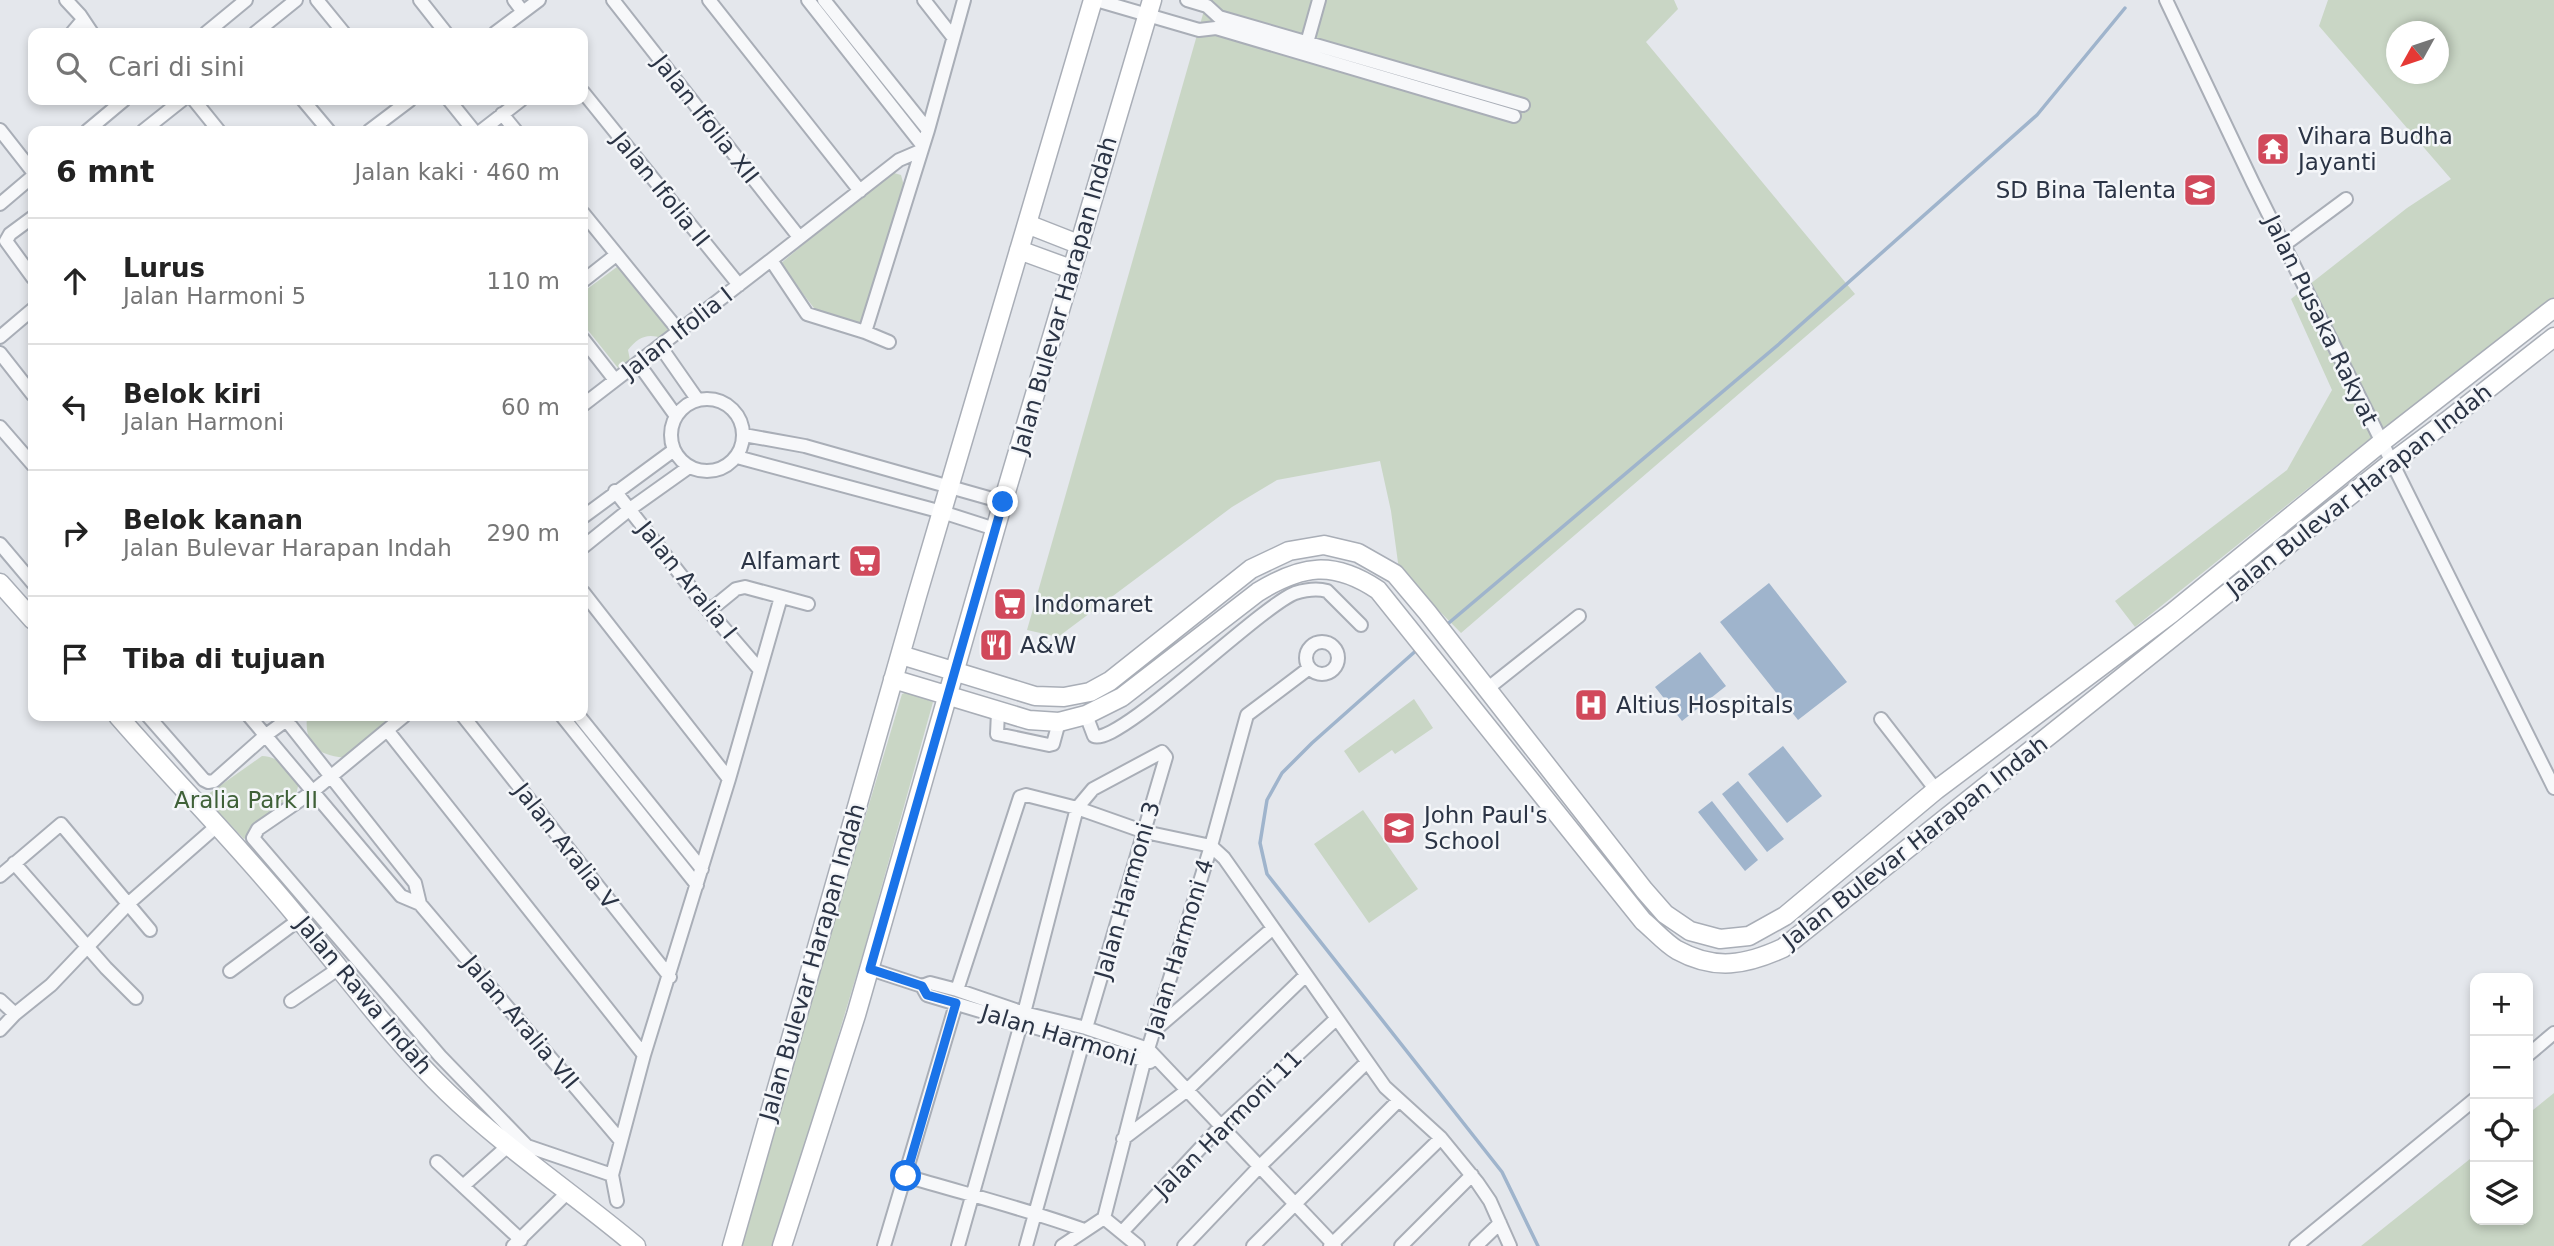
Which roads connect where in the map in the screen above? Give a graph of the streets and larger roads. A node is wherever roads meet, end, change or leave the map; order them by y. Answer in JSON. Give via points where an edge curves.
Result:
{"nodes":[{"id":1,"x":66,"y":0,"type":"edge"},
{"id":2,"x":246,"y":0,"type":"edge"},
{"id":3,"x":296,"y":0,"type":"edge"},
{"id":4,"x":317,"y":0,"type":"edge"},
{"id":5,"x":420,"y":0,"type":"edge"},
{"id":6,"x":514,"y":0,"type":"edge"},
{"id":7,"x":538,"y":0,"type":"edge"},
{"id":8,"x":613,"y":0,"type":"edge"},
{"id":9,"x":709,"y":0,"type":"edge"},
{"id":10,"x":808,"y":0,"type":"edge"},
{"id":11,"x":824,"y":0,"type":"edge"},
{"id":12,"x":924,"y":0,"type":"edge"},
{"id":13,"x":964,"y":0,"type":"edge"},
{"id":14,"x":1095,"y":0,"type":"edge"},
{"id":15,"x":1187,"y":0,"type":"edge"},
{"id":16,"x":1319,"y":0,"type":"edge"},
{"id":17,"x":2172,"y":3,"type":"edge"},
{"id":18,"x":1150,"y":8,"type":"edge"},
{"id":19,"x":523,"y":12,"type":"junction"},
{"id":20,"x":83,"y":20,"type":"junction"},
{"id":21,"x":1218,"y":23,"type":"junction"},
{"id":22,"x":76,"y":28,"type":"edge"},
{"id":23,"x":89,"y":28,"type":"edge"},
{"id":24,"x":212,"y":28,"type":"edge"},
{"id":25,"x":261,"y":28,"type":"edge"},
{"id":26,"x":340,"y":28,"type":"edge"},
{"id":27,"x":442,"y":28,"type":"edge"},
{"id":28,"x":502,"y":28,"type":"edge"},
{"id":29,"x":953,"y":37,"type":"junction"},
{"id":30,"x":1306,"y":48,"type":"junction"},
{"id":31,"x":588,"y":98,"type":"edge"},
{"id":32,"x":118,"y":105,"type":"edge"},
{"id":33,"x":176,"y":105,"type":"edge"},
{"id":34,"x":198,"y":105,"type":"edge"},
{"id":35,"x":307,"y":105,"type":"edge"},
{"id":36,"x":399,"y":105,"type":"edge"},
{"id":37,"x":453,"y":105,"type":"edge"},
{"id":38,"x":514,"y":105,"type":"edge"},
{"id":39,"x":1524,"y":105,"type":"dead end"},
{"id":40,"x":502,"y":114,"type":"junction"},
{"id":41,"x":1514,"y":116,"type":"dead end"},
{"id":42,"x":92,"y":126,"type":"edge"},
{"id":43,"x":149,"y":126,"type":"edge"},
{"id":44,"x":215,"y":126,"type":"edge"},
{"id":45,"x":325,"y":126,"type":"edge"},
{"id":46,"x":375,"y":126,"type":"edge"},
{"id":47,"x":470,"y":126,"type":"edge"},
{"id":48,"x":487,"y":126,"type":"edge"},
{"id":49,"x":512,"y":126,"type":"edge"},
{"id":50,"x":0,"y":130,"type":"edge"},
{"id":51,"x":928,"y":130,"type":"junction"},
{"id":52,"x":922,"y":148,"type":"junction"},
{"id":53,"x":28,"y":167,"type":"edge"},
{"id":54,"x":28,"y":179,"type":"edge"},
{"id":55,"x":860,"y":191,"type":"junction"},
{"id":56,"x":2346,"y":199,"type":"dead end"},
{"id":57,"x":0,"y":204,"type":"edge"},
{"id":58,"x":28,"y":220,"type":"edge"},
{"id":59,"x":588,"y":220,"type":"edge"},
{"id":60,"x":1027,"y":224,"type":"junction"},
{"id":61,"x":799,"y":237,"type":"junction"},
{"id":62,"x":1078,"y":244,"type":"junction"},
{"id":63,"x":2284,"y":245,"type":"junction"},
{"id":64,"x":1019,"y":250,"type":"junction"},
{"id":65,"x":616,"y":255,"type":"junction"},
{"id":66,"x":771,"y":260,"type":"junction"},
{"id":67,"x":1071,"y":269,"type":"junction"},
{"id":68,"x":28,"y":271,"type":"edge"},
{"id":69,"x":588,"y":277,"type":"edge"},
{"id":70,"x":739,"y":285,"type":"junction"},
{"id":71,"x":2554,"y":308,"type":"edge"},
{"id":72,"x":28,"y":313,"type":"edge"},
{"id":73,"x":679,"y":331,"type":"junction"},
{"id":74,"x":865,"y":332,"type":"junction"},
{"id":75,"x":0,"y":337,"type":"edge"},
{"id":76,"x":2554,"y":337,"type":"edge"},
{"id":77,"x":889,"y":342,"type":"dead end"},
{"id":78,"x":588,"y":345,"type":"edge"},
{"id":79,"x":660,"y":346,"type":"junction"},
{"id":80,"x":0,"y":353,"type":"edge"},
{"id":81,"x":638,"y":363,"type":"junction"},
{"id":82,"x":615,"y":380,"type":"junction"},
{"id":83,"x":28,"y":389,"type":"edge"},
{"id":84,"x":697,"y":399,"type":"junction"},
{"id":85,"x":588,"y":401,"type":"edge"},
{"id":86,"x":676,"y":416,"type":"junction"},
{"id":87,"x":0,"y":427,"type":"edge"},
{"id":88,"x":744,"y":435,"type":"junction"},
{"id":89,"x":2382,"y":442,"type":"junction"},
{"id":90,"x":674,"y":450,"type":"junction"},
{"id":91,"x":737,"y":457,"type":"junction"},
{"id":92,"x":28,"y":460,"type":"edge"},
{"id":93,"x":2392,"y":461,"type":"junction"},
{"id":94,"x":689,"y":467,"type":"junction"},
{"id":95,"x":949,"y":487,"type":"junction"},
{"id":96,"x":615,"y":491,"type":"junction"},
{"id":97,"x":1003,"y":502,"type":"junction"},
{"id":98,"x":630,"y":509,"type":"junction"},
{"id":99,"x":942,"y":512,"type":"junction"},
{"id":100,"x":588,"y":513,"type":"edge"},
{"id":101,"x":995,"y":529,"type":"junction"},
{"id":102,"x":588,"y":543,"type":"edge"},
{"id":103,"x":0,"y":544,"type":"edge"},
{"id":104,"x":1327,"y":568,"type":"junction"},
{"id":105,"x":28,"y":577,"type":"edge"},
{"id":106,"x":0,"y":583,"type":"edge"},
{"id":107,"x":1323,"y":589,"type":"junction"},
{"id":108,"x":1258,"y":592,"type":"junction"},
{"id":109,"x":781,"y":597,"type":"junction"},
{"id":110,"x":588,"y":598,"type":"edge"},
{"id":111,"x":808,"y":604,"type":"dead end"},
{"id":112,"x":1270,"y":608,"type":"junction"},
{"id":113,"x":709,"y":611,"type":"junction"},
{"id":114,"x":28,"y":614,"type":"edge"},
{"id":115,"x":1579,"y":616,"type":"dead end"},
{"id":116,"x":1361,"y":625,"type":"dead end"},
{"id":117,"x":901,"y":655,"type":"junction"},
{"id":118,"x":1308,"y":668,"type":"dead end"},
{"id":119,"x":759,"y":669,"type":"junction"},
{"id":120,"x":955,"y":672,"type":"junction"},
{"id":121,"x":894,"y":679,"type":"junction"},
{"id":122,"x":1487,"y":689,"type":"junction"},
{"id":123,"x":948,"y":695,"type":"junction"},
{"id":124,"x":1122,"y":697,"type":"junction"},
{"id":125,"x":1086,"y":715,"type":"junction"},
{"id":126,"x":1136,"y":717,"type":"junction"},
{"id":127,"x":1881,"y":719,"type":"dead end"},
{"id":128,"x":123,"y":721,"type":"edge"},
{"id":129,"x":152,"y":721,"type":"edge"},
{"id":130,"x":253,"y":721,"type":"edge"},
{"id":131,"x":283,"y":721,"type":"edge"},
{"id":132,"x":291,"y":721,"type":"edge"},
{"id":133,"x":398,"y":721,"type":"edge"},
{"id":134,"x":467,"y":721,"type":"edge"},
{"id":135,"x":566,"y":721,"type":"edge"},
{"id":136,"x":583,"y":721,"type":"edge"},
{"id":137,"x":387,"y":730,"type":"junction"},
{"id":138,"x":266,"y":735,"type":"junction"},
{"id":139,"x":1531,"y":747,"type":"junction"},
{"id":140,"x":1515,"y":760,"type":"junction"},
{"id":141,"x":331,"y":777,"type":"junction"},
{"id":142,"x":729,"y":779,"type":"junction"},
{"id":143,"x":2554,"y":788,"type":"edge"},
{"id":144,"x":1936,"y":790,"type":"junction"},
{"id":145,"x":312,"y":792,"type":"junction"},
{"id":146,"x":1077,"y":808,"type":"junction"},
{"id":147,"x":218,"y":825,"type":"junction"},
{"id":148,"x":1145,"y":832,"type":"junction"},
{"id":149,"x":1211,"y":846,"type":"junction"},
{"id":150,"x":14,"y":863,"type":"junction"},
{"id":151,"x":702,"y":869,"type":"junction"},
{"id":152,"x":0,"y":876,"type":"edge"},
{"id":153,"x":1637,"y":882,"type":"junction"},
{"id":154,"x":697,"y":885,"type":"junction"},
{"id":155,"x":1621,"y":894,"type":"junction"},
{"id":156,"x":129,"y":903,"type":"junction"},
{"id":157,"x":420,"y":904,"type":"junction"},
{"id":158,"x":300,"y":919,"type":"junction"},
{"id":159,"x":1272,"y":929,"type":"junction"},
{"id":160,"x":150,"y":930,"type":"dead end"},
{"id":161,"x":88,"y":946,"type":"junction"},
{"id":162,"x":338,"y":969,"type":"junction"},
{"id":163,"x":870,"y":969,"type":"junction"},
{"id":164,"x":230,"y":971,"type":"dead end"},
{"id":165,"x":1305,"y":976,"type":"junction"},
{"id":166,"x":670,"y":977,"type":"junction"},
{"id":167,"x":922,"y":986,"type":"junction"},
{"id":168,"x":957,"y":990,"type":"junction"},
{"id":169,"x":136,"y":998,"type":"dead end"},
{"id":170,"x":0,"y":1000,"type":"edge"},
{"id":171,"x":291,"y":1001,"type":"dead end"},
{"id":172,"x":956,"y":1003,"type":"junction"},
{"id":173,"x":16,"y":1014,"type":"junction"},
{"id":174,"x":1022,"y":1019,"type":"junction"},
{"id":175,"x":1336,"y":1019,"type":"junction"},
{"id":176,"x":0,"y":1030,"type":"edge"},
{"id":177,"x":1155,"y":1030,"type":"junction"},
{"id":178,"x":2554,"y":1033,"type":"edge"},
{"id":179,"x":1085,"y":1035,"type":"junction"},
{"id":180,"x":2533,"y":1051,"type":"edge"},
{"id":181,"x":644,"y":1055,"type":"junction"},
{"id":182,"x":1146,"y":1055,"type":"junction"},
{"id":183,"x":1367,"y":1062,"type":"junction"},
{"id":184,"x":1186,"y":1091,"type":"junction"},
{"id":185,"x":1398,"y":1101,"type":"junction"},
{"id":186,"x":2470,"y":1103,"type":"edge"},
{"id":187,"x":1221,"y":1126,"type":"junction"},
{"id":188,"x":1441,"y":1138,"type":"junction"},
{"id":189,"x":1123,"y":1139,"type":"junction"},
{"id":190,"x":621,"y":1140,"type":"junction"},
{"id":191,"x":509,"y":1145,"type":"junction"},
{"id":192,"x":438,"y":1162,"type":"dead end"},
{"id":193,"x":1260,"y":1166,"type":"junction"},
{"id":194,"x":612,"y":1175,"type":"junction"},
{"id":195,"x":1472,"y":1175,"type":"junction"},
{"id":196,"x":906,"y":1176,"type":"junction"},
{"id":197,"x":463,"y":1186,"type":"junction"},
{"id":198,"x":568,"y":1192,"type":"junction"},
{"id":199,"x":972,"y":1196,"type":"junction"},
{"id":200,"x":617,"y":1201,"type":"dead end"},
{"id":201,"x":1295,"y":1205,"type":"junction"},
{"id":202,"x":1036,"y":1212,"type":"junction"},
{"id":203,"x":1104,"y":1218,"type":"junction"},
{"id":204,"x":1500,"y":1223,"type":"junction"},
{"id":205,"x":1084,"y":1230,"type":"junction"},
{"id":206,"x":1123,"y":1231,"type":"junction"},
{"id":207,"x":517,"y":1243,"type":"edge"},
{"id":208,"x":1333,"y":1245,"type":"edge"},
{"id":209,"x":636,"y":1246,"type":"edge"},
{"id":210,"x":732,"y":1246,"type":"edge"},
{"id":211,"x":782,"y":1246,"type":"edge"},
{"id":212,"x":884,"y":1246,"type":"edge"},
{"id":213,"x":958,"y":1246,"type":"edge"},
{"id":214,"x":1026,"y":1246,"type":"edge"},
{"id":215,"x":1062,"y":1246,"type":"edge"},
{"id":216,"x":1138,"y":1246,"type":"edge"},
{"id":217,"x":1184,"y":1246,"type":"edge"},
{"id":218,"x":1253,"y":1246,"type":"edge"},
{"id":219,"x":1401,"y":1246,"type":"edge"},
{"id":220,"x":1476,"y":1246,"type":"edge"},
{"id":221,"x":1510,"y":1246,"type":"edge"},
{"id":222,"x":2295,"y":1246,"type":"edge"}],
"edges":[{"from":1,"to":20,"type":"street"},
{"from":2,"to":24,"type":"street"},
{"from":3,"to":25,"type":"street"},
{"from":4,"to":26,"type":"street"},
{"from":5,"to":27,"type":"street"},
{"from":6,"to":19,"type":"street"},
{"from":7,"to":19,"type":"street"},
{"from":8,"to":61,"type":"street","name":"Jalan Ifolia XII"},
{"from":9,"to":55,"type":"street"},
{"from":10,"to":52,"type":"street"},
{"from":11,"to":51,"type":"street"},
{"from":12,"to":29,"type":"street"},
{"from":13,"to":29,"type":"street"},
{"from":14,"to":18,"type":"street"},
{"from":14,"to":60,"type":"street","name":"Jalan Bulevar Harapan Indah"},
{"from":15,"to":21,"type":"street","via":[[1207,6]]},
{"from":16,"to":30,"type":"street"},
{"from":17,"to":63,"type":"street","name":"Jalan Pusaka Rakyat"},
{"from":18,"to":21,"type":"street","via":[[1199,30]]},
{"from":18,"to":62,"type":"street","name":"Jalan Bulevar Harapan Indah"},
{"from":19,"to":28,"type":"street"},
{"from":20,"to":22,"type":"street"},
{"from":20,"to":23,"type":"street"},
{"from":21,"to":30,"type":"street"},
{"from":29,"to":51,"type":"street"},
{"from":30,"to":39,"type":"street"},
{"from":30,"to":41,"type":"street"},
{"from":31,"to":70,"type":"street","name":"Jalan Ifolia II"},
{"from":32,"to":42,"type":"street"},
{"from":33,"to":43,"type":"street"},
{"from":34,"to":44,"type":"street"},
{"from":35,"to":45,"type":"street"},
{"from":36,"to":46,"type":"street"},
{"from":37,"to":47,"type":"street"},
{"from":38,"to":40,"type":"street"},
{"from":40,"to":48,"type":"street"},
{"from":40,"to":49,"type":"street"},
{"from":50,"to":53,"type":"street"},
{"from":51,"to":52,"type":"street"},
{"from":52,"to":55,"type":"street","name":"Jalan Ifolia I"},
{"from":52,"to":74,"type":"street"},
{"from":54,"to":57,"type":"street"},
{"from":55,"to":61,"type":"street","name":"Jalan Ifolia I"},
{"from":56,"to":63,"type":"street"},
{"from":58,"to":68,"type":"street","via":[[6,241]]},
{"from":59,"to":65,"type":"street"},
{"from":60,"to":62,"type":"street"},
{"from":60,"to":64,"type":"street","name":"Jalan Bulevar Harapan Indah"},
{"from":61,"to":66,"type":"street","name":"Jalan Ifolia I"},
{"from":62,"to":67,"type":"street","name":"Jalan Bulevar Harapan Indah"},
{"from":63,"to":89,"type":"street","name":"Jalan Pusaka Rakyat"},
{"from":64,"to":67,"type":"street"},
{"from":64,"to":95,"type":"street","name":"Jalan Bulevar Harapan Indah"},
{"from":65,"to":69,"type":"street"},
{"from":65,"to":73,"type":"street"},
{"from":66,"to":70,"type":"street","name":"Jalan Ifolia I"},
{"from":66,"to":74,"type":"street","via":[[807,314]]},
{"from":67,"to":97,"type":"street","name":"Jalan Bulevar Harapan Indah"},
{"from":70,"to":73,"type":"street","name":"Jalan Ifolia I"},
{"from":71,"to":89,"type":"street","name":"Jalan Bulevar Harapan Indah"},
{"from":72,"to":75,"type":"street"},
{"from":73,"to":79,"type":"street","name":"Jalan Ifolia I"},
{"from":74,"to":77,"type":"street"},
{"from":76,"to":93,"type":"street","name":"Jalan Bulevar Harapan Indah"},
{"from":78,"to":82,"type":"street"},
{"from":79,"to":81,"type":"street","name":"Jalan Ifolia I"},
{"from":79,"to":84,"type":"street"},
{"from":80,"to":83,"type":"street"},
{"from":81,"to":82,"type":"street","name":"Jalan Ifolia I"},
{"from":81,"to":86,"type":"street"},
{"from":82,"to":85,"type":"street","name":"Jalan Ifolia I"},
{"from":84,"to":86,"type":"street"},
{"from":84,"to":88,"type":"street","via":[[710,398],[734,410]]},
{"from":86,"to":90,"type":"street","via":[[671,427]]},
{"from":87,"to":92,"type":"street"},
{"from":88,"to":91,"type":"street"},
{"from":88,"to":95,"type":"street","via":[[804,446]]},
{"from":89,"to":93,"type":"street","name":"Jalan Pusaka Rakyat"},
{"from":89,"to":144,"type":"street","name":"Jalan Bulevar Harapan Indah","via":[[2172,613]]},
{"from":90,"to":94,"type":"street"},
{"from":90,"to":96,"type":"street"},
{"from":91,"to":94,"type":"street","via":[[715,471]]},
{"from":91,"to":99,"type":"street"},
{"from":93,"to":143,"type":"street","name":"Jalan Pusaka Rakyat"},
{"from":93,"to":155,"type":"street","name":"Jalan Bulevar Harapan Indah","via":[[1783,948],[1736,964],[1710,963],[1676,950]]},
{"from":94,"to":98,"type":"street"},
{"from":95,"to":97,"type":"street"},
{"from":95,"to":99,"type":"street","name":"Jalan Bulevar Harapan Indah"},
{"from":96,"to":98,"type":"street","name":"Jalan Aralia I"},
{"from":96,"to":100,"type":"street"},
{"from":97,"to":101,"type":"street","name":"Jalan Bulevar Harapan Indah"},
{"from":98,"to":102,"type":"street"},
{"from":98,"to":113,"type":"street","name":"Jalan Aralia I"},
{"from":99,"to":101,"type":"street"},
{"from":99,"to":117,"type":"street","name":"Jalan Bulevar Harapan Indah"},
{"from":101,"to":120,"type":"street","name":"Jalan Bulevar Harapan Indah"},
{"from":103,"to":105,"type":"street"},
{"from":104,"to":107,"type":"street"},
{"from":104,"to":108,"type":"street","name":"Jalan Bulevar Harapan Indah","via":[[1303,570]]},
{"from":104,"to":140,"type":"street","name":"Jalan Bulevar Harapan Indah","via":[[1378,590]]},
{"from":106,"to":114,"type":"street"},
{"from":107,"to":112,"type":"street","via":[[1298,592]]},
{"from":107,"to":116,"type":"street"},
{"from":108,"to":112,"type":"street"},
{"from":108,"to":124,"type":"street","name":"Jalan Bulevar Harapan Indah"},
{"from":109,"to":111,"type":"street"},
{"from":109,"to":113,"type":"street","via":[[745,587]]},
{"from":109,"to":119,"type":"street"},
{"from":110,"to":142,"type":"street"},
{"from":112,"to":126,"type":"street"},
{"from":113,"to":119,"type":"street","name":"Jalan Aralia I"},
{"from":115,"to":122,"type":"street"},
{"from":117,"to":120,"type":"street","name":"Jalan Bulevar Harapan Indah"},
{"from":117,"to":121,"type":"street","name":"Jalan Bulevar Harapan Indah"},
{"from":118,"to":149,"type":"street","name":"Jalan Harmoni 4","via":[[1247,715]]},
{"from":119,"to":142,"type":"street"},
{"from":120,"to":122,"type":"street","name":"Jalan Bulevar Harapan Indah","via":[[1035,696],[1090,692],[1251,569],[1289,551],[1324,545],[1358,553],[1395,574]]},
{"from":120,"to":123,"type":"street","name":"Jalan Bulevar Harapan Indah"},
{"from":121,"to":123,"type":"street","name":"Jalan Bulevar Harapan Indah"},
{"from":121,"to":210,"type":"street","name":"Jalan Bulevar Harapan Indah"},
{"from":122,"to":139,"type":"street","name":"Jalan Bulevar Harapan Indah"},
{"from":123,"to":125,"type":"street","name":"Jalan Bulevar Harapan Indah","via":[[1029,720],[1059,722]]},
{"from":123,"to":163,"type":"street","name":"Jalan Bulevar Harapan Indah"},
{"from":124,"to":125,"type":"street","name":"Jalan Bulevar Harapan Indah"},
{"from":124,"to":126,"type":"street"},
{"from":125,"to":126,"type":"street","via":[[1099,738]]},
{"from":127,"to":144,"type":"street"},
{"from":128,"to":147,"type":"street","name":"Jalan Rawa Indah"},
{"from":129,"to":138,"type":"street","via":[[208,782]]},
{"from":130,"to":138,"type":"street","name":"Jalan Aralia VII"},
{"from":131,"to":138,"type":"street"},
{"from":132,"to":141,"type":"street","name":"Jalan Aralia VII"},
{"from":133,"to":137,"type":"street"},
{"from":134,"to":166,"type":"street","name":"Jalan Aralia V"},
{"from":135,"to":154,"type":"street"},
{"from":136,"to":151,"type":"street"},
{"from":137,"to":141,"type":"street"},
{"from":137,"to":181,"type":"street"},
{"from":138,"to":145,"type":"street","name":"Jalan Aralia VII"},
{"from":139,"to":140,"type":"street"},
{"from":139,"to":153,"type":"street","name":"Jalan Bulevar Harapan Indah"},
{"from":140,"to":155,"type":"street","name":"Jalan Bulevar Harapan Indah"},
{"from":141,"to":145,"type":"street"},
{"from":141,"to":157,"type":"street","name":"Jalan Aralia VII","via":[[415,883]]},
{"from":142,"to":151,"type":"street"},
{"from":144,"to":153,"type":"street","name":"Jalan Bulevar Harapan Indah","via":[[1785,916],[1749,936],[1720,939],[1690,931],[1665,914]]},
{"from":145,"to":157,"type":"street","name":"Jalan Aralia VII","via":[[401,896]]},
{"from":145,"to":194,"type":"street","via":[[258,829],[253,838],[440,1056],[527,1146]]},
{"from":146,"to":148,"type":"street"},
{"from":146,"to":148,"type":"street","name":"Jalan Harmoni 3","via":[[1093,789],[1164,752]]},
{"from":146,"to":168,"type":"street","via":[[1026,795],[1018,798]]},
{"from":146,"to":174,"type":"street"},
{"from":147,"to":156,"type":"street"},
{"from":147,"to":158,"type":"street","name":"Jalan Rawa Indah"},
{"from":148,"to":149,"type":"street"},
{"from":148,"to":179,"type":"street","name":"Jalan Harmoni 3"},
{"from":149,"to":159,"type":"street"},
{"from":149,"to":177,"type":"street","name":"Jalan Harmoni 4"},
{"from":150,"to":152,"type":"street"},
{"from":150,"to":156,"type":"street","via":[[61,824]]},
{"from":150,"to":161,"type":"street"},
{"from":151,"to":154,"type":"street"},
{"from":153,"to":155,"type":"street"},
{"from":154,"to":166,"type":"street"},
{"from":156,"to":160,"type":"street"},
{"from":156,"to":161,"type":"street"},
{"from":157,"to":190,"type":"street","name":"Jalan Aralia VII"},
{"from":158,"to":162,"type":"street","name":"Jalan Rawa Indah"},
{"from":158,"to":164,"type":"street"},
{"from":159,"to":165,"type":"street"},
{"from":159,"to":177,"type":"street"},
{"from":161,"to":169,"type":"street"},
{"from":161,"to":173,"type":"street"},
{"from":162,"to":171,"type":"street"},
{"from":162,"to":191,"type":"street","name":"Jalan Rawa Indah","via":[[444,1090]]},
{"from":163,"to":167,"type":"street","name":"Jalan Harmoni"},
{"from":163,"to":211,"type":"street","name":"Jalan Bulevar Harapan Indah"},
{"from":165,"to":175,"type":"street"},
{"from":165,"to":184,"type":"street"},
{"from":166,"to":181,"type":"street"},
{"from":167,"to":168,"type":"street","name":"Jalan Harmoni","via":[[930,982]]},
{"from":167,"to":172,"type":"street","name":"Jalan Harmoni","via":[[927,995]]},
{"from":168,"to":174,"type":"street","name":"Jalan Harmoni"},
{"from":170,"to":173,"type":"street"},
{"from":172,"to":174,"type":"street","name":"Jalan Harmoni"},
{"from":172,"to":196,"type":"street"},
{"from":173,"to":176,"type":"street"},
{"from":174,"to":179,"type":"street","name":"Jalan Harmoni"},
{"from":174,"to":199,"type":"street"},
{"from":175,"to":183,"type":"street"},
{"from":175,"to":187,"type":"street","name":"Jalan Harmoni 11"},
{"from":177,"to":182,"type":"street","name":"Jalan Harmoni 4"},
{"from":178,"to":180,"type":"street"},
{"from":179,"to":182,"type":"street","name":"Jalan Harmoni"},
{"from":179,"to":202,"type":"street","name":"Jalan Harmoni 3"},
{"from":181,"to":190,"type":"street"},
{"from":182,"to":184,"type":"street","name":"Jalan Harmoni","via":[[1161,1063]]},
{"from":182,"to":189,"type":"street","name":"Jalan Harmoni 4"},
{"from":183,"to":185,"type":"street"},
{"from":183,"to":193,"type":"street"},
{"from":184,"to":187,"type":"street"},
{"from":184,"to":189,"type":"street"},
{"from":185,"to":188,"type":"street"},
{"from":185,"to":201,"type":"street"},
{"from":186,"to":222,"type":"street"},
{"from":187,"to":193,"type":"street"},
{"from":187,"to":206,"type":"street","name":"Jalan Harmoni 11"},
{"from":188,"to":195,"type":"street"},
{"from":188,"to":208,"type":"street"},
{"from":189,"to":203,"type":"street","name":"Jalan Harmoni 4"},
{"from":190,"to":194,"type":"street"},
{"from":191,"to":197,"type":"street"},
{"from":191,"to":198,"type":"street","name":"Jalan Rawa Indah"},
{"from":192,"to":197,"type":"street"},
{"from":193,"to":201,"type":"street"},
{"from":193,"to":217,"type":"street"},
{"from":194,"to":200,"type":"street"},
{"from":195,"to":204,"type":"street"},
{"from":195,"to":219,"type":"street"},
{"from":196,"to":199,"type":"street"},
{"from":196,"to":212,"type":"street"},
{"from":197,"to":207,"type":"street"},
{"from":198,"to":207,"type":"street"},
{"from":198,"to":209,"type":"street","name":"Jalan Rawa Indah"},
{"from":199,"to":202,"type":"street"},
{"from":199,"to":213,"type":"street"},
{"from":201,"to":208,"type":"street"},
{"from":201,"to":218,"type":"street"},
{"from":202,"to":205,"type":"street"},
{"from":202,"to":214,"type":"street","name":"Jalan Harmoni 3"},
{"from":203,"to":205,"type":"street"},
{"from":203,"to":206,"type":"street"},
{"from":204,"to":220,"type":"street"},
{"from":204,"to":221,"type":"street"},
{"from":205,"to":215,"type":"street"},
{"from":206,"to":216,"type":"street"}]}
